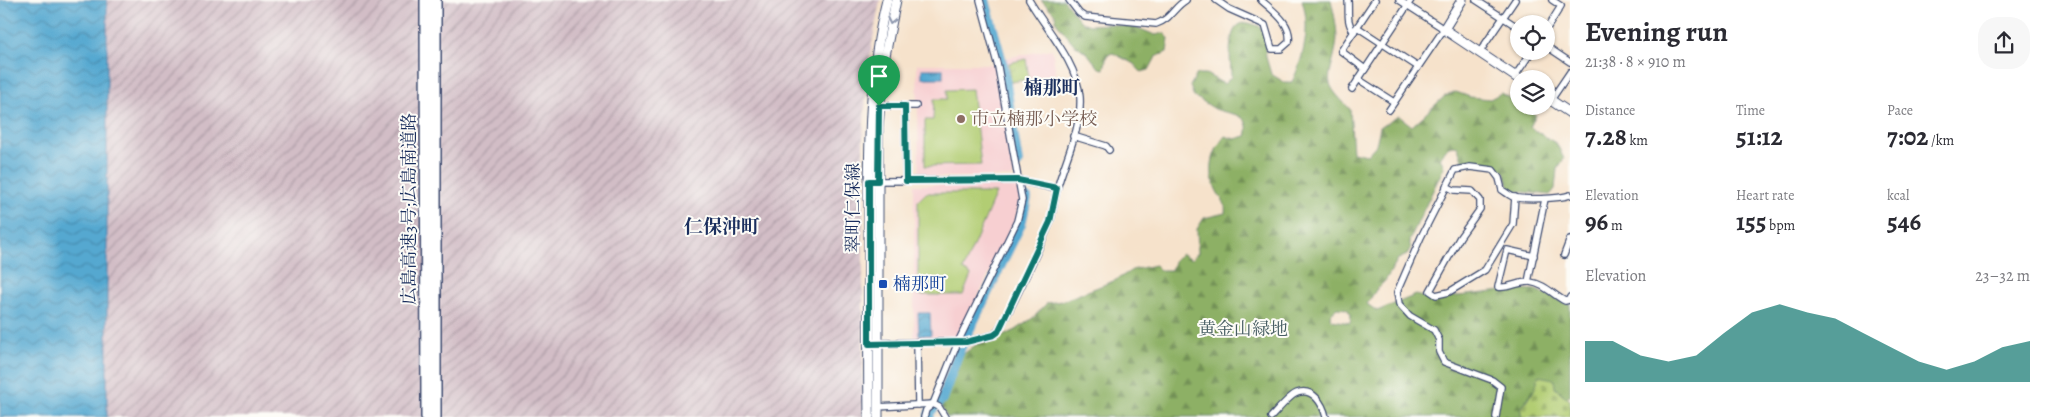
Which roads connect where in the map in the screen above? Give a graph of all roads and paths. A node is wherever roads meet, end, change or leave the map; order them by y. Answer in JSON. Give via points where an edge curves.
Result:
{"nodes":[{"id":1,"x":426,"y":0,"type":"edge"},
{"id":2,"x":435,"y":0,"type":"edge"},
{"id":3,"x":887,"y":0,"type":"edge"},
{"id":4,"x":896,"y":0,"type":"edge"},
{"id":5,"x":980,"y":0,"type":"edge"},
{"id":6,"x":1029,"y":0,"type":"edge"},
{"id":7,"x":1069,"y":0,"type":"edge"},
{"id":8,"x":1186,"y":0,"type":"edge"},
{"id":9,"x":1216,"y":0,"type":"edge"},
{"id":10,"x":1261,"y":0,"type":"edge"},
{"id":11,"x":1348,"y":0,"type":"edge"},
{"id":12,"x":1375,"y":0,"type":"edge"},
{"id":13,"x":1399,"y":0,"type":"edge"},
{"id":14,"x":1462,"y":0,"type":"edge"},
{"id":15,"x":1476,"y":0,"type":"edge"},
{"id":16,"x":1515,"y":0,"type":"edge"},
{"id":17,"x":1552,"y":0,"type":"edge"},
{"id":18,"x":1409,"y":3,"type":"edge"},
{"id":19,"x":1555,"y":16,"type":"edge"},
{"id":20,"x":1503,"y":18,"type":"junction"},
{"id":21,"x":1510,"y":22,"type":"edge"},
{"id":22,"x":1356,"y":29,"type":"junction"},
{"id":23,"x":1444,"y":29,"type":"junction"},
{"id":24,"x":1382,"y":44,"type":"junction"},
{"id":25,"x":1555,"y":52,"type":"edge"},
{"id":26,"x":1479,"y":53,"type":"junction"},
{"id":27,"x":1570,"y":62,"type":"edge"},
{"id":28,"x":1365,"y":68,"type":"junction"},
{"id":29,"x":1418,"y":68,"type":"junction"},
{"id":30,"x":1570,"y":72,"type":"edge"},
{"id":31,"x":1510,"y":73,"type":"edge"},
{"id":32,"x":1358,"y":79,"type":"junction"},
{"id":33,"x":1352,"y":89,"type":"dead end"},
{"id":34,"x":1555,"y":90,"type":"edge"},
{"id":35,"x":1394,"y":102,"type":"junction"},
{"id":36,"x":1555,"y":103,"type":"edge"},
{"id":37,"x":879,"y":106,"type":"junction"},
{"id":38,"x":905,"y":106,"type":"junction"},
{"id":39,"x":916,"y":106,"type":"dead end"},
{"id":40,"x":1389,"y":110,"type":"dead end"},
{"id":41,"x":1570,"y":113,"type":"edge"},
{"id":42,"x":1073,"y":136,"type":"junction"},
{"id":43,"x":1109,"y":150,"type":"dead end"},
{"id":44,"x":1018,"y":180,"type":"junction"},
{"id":45,"x":874,"y":181,"type":"junction"},
{"id":46,"x":906,"y":181,"type":"junction"},
{"id":47,"x":1446,"y":186,"type":"junction"},
{"id":48,"x":1057,"y":188,"type":"junction"},
{"id":49,"x":1570,"y":195,"type":"edge"},
{"id":50,"x":1514,"y":198,"type":"junction"},
{"id":51,"x":1545,"y":199,"type":"junction"},
{"id":52,"x":1570,"y":239,"type":"edge"},
{"id":53,"x":1564,"y":255,"type":"dead end"},
{"id":54,"x":1534,"y":256,"type":"junction"},
{"id":55,"x":1528,"y":282,"type":"junction"},
{"id":56,"x":1570,"y":297,"type":"edge"},
{"id":57,"x":917,"y":342,"type":"junction"},
{"id":58,"x":962,"y":342,"type":"junction"},
{"id":59,"x":873,"y":343,"type":"junction"},
{"id":60,"x":918,"y":405,"type":"junction"},
{"id":61,"x":935,"y":405,"type":"junction"},
{"id":62,"x":873,"y":407,"type":"junction"},
{"id":63,"x":427,"y":417,"type":"edge"},
{"id":64,"x":435,"y":417,"type":"edge"},
{"id":65,"x":869,"y":417,"type":"edge"},
{"id":66,"x":878,"y":417,"type":"edge"},
{"id":67,"x":924,"y":417,"type":"edge"},
{"id":68,"x":946,"y":417,"type":"edge"},
{"id":69,"x":1271,"y":417,"type":"edge"},
{"id":70,"x":1326,"y":417,"type":"edge"},
{"id":71,"x":1496,"y":417,"type":"edge"}],
"edges":[{"from":1,"to":63,"type":"highway","name":"広島高速3号;広島南道路"},
{"from":2,"to":64,"type":"highway","name":"広島高速3号;広島南道路"},
{"from":3,"to":45,"type":"main road","name":"翠町仁保線","via":[[874,69],[869,127]]},
{"from":4,"to":37,"type":"main road","name":"翠町仁保線","one_way":true},
{"from":5,"to":44,"type":"street","via":[[998,67]]},
{"from":6,"to":42,"type":"street","via":[[1068,59],[1080,95],[1080,114]]},
{"from":7,"to":8,"type":"street","via":[[1085,17],[1156,24],[1172,15]]},
{"from":9,"to":10,"type":"street","via":[[1265,24],[1270,46],[1281,50],[1289,42],[1288,30]]},
{"from":11,"to":22,"type":"street","via":[[1350,28]]},
{"from":12,"to":22,"type":"street"},
{"from":13,"to":18,"type":"street"},
{"from":14,"to":23,"type":"main road"},
{"from":15,"to":20,"type":"street"},
{"from":16,"to":20,"type":"street"},
{"from":17,"to":19,"type":"street","via":[[1561,6]]},
{"from":18,"to":23,"type":"street"},
{"from":18,"to":24,"type":"street"},
{"from":20,"to":21,"type":"street"},
{"from":20,"to":26,"type":"street"},
{"from":22,"to":24,"type":"street"},
{"from":22,"to":28,"type":"street","via":[[1341,51]]},
{"from":23,"to":26,"type":"main road"},
{"from":23,"to":29,"type":"street"},
{"from":24,"to":28,"type":"street"},
{"from":24,"to":29,"type":"street"},
{"from":25,"to":27,"type":"street"},
{"from":26,"to":31,"type":"main road"},
{"from":28,"to":32,"type":"street"},
{"from":29,"to":35,"type":"street"},
{"from":30,"to":34,"type":"street"},
{"from":32,"to":33,"type":"street"},
{"from":32,"to":35,"type":"street"},
{"from":35,"to":40,"type":"street"},
{"from":36,"to":41,"type":"main road"},
{"from":37,"to":38,"type":"street"},
{"from":37,"to":45,"type":"main road","name":"翠町仁保線"},
{"from":38,"to":39,"type":"street"},
{"from":38,"to":46,"type":"street"},
{"from":42,"to":43,"type":"street","via":[[1106,146]]},
{"from":42,"to":48,"type":"street"},
{"from":44,"to":46,"type":"street"},
{"from":44,"to":48,"type":"street"},
{"from":44,"to":58,"type":"street","via":[[1022,200],[1017,221]]},
{"from":45,"to":46,"type":"street"},
{"from":45,"to":59,"type":"main road","name":"翠町仁保線"},
{"from":47,"to":50,"type":"street","via":[[1455,170],[1481,167],[1493,170],[1502,190]]},
{"from":47,"to":50,"type":"street","via":[[1472,191],[1480,200],[1480,209],[1430,291],[1436,295],[1449,292],[1485,270],[1512,224]]},
{"from":47,"to":71,"type":"street","via":[[1402,278],[1397,292],[1399,304],[1410,316],[1434,330],[1444,362],[1492,380],[1501,387]]},
{"from":48,"to":58,"type":"street","via":[[1050,222],[998,332]]},
{"from":49,"to":51,"type":"street"},
{"from":50,"to":51,"type":"street"},
{"from":51,"to":54,"type":"street"},
{"from":52,"to":53,"type":"street"},
{"from":54,"to":55,"type":"street"},
{"from":54,"to":55,"type":"street","via":[[1507,250],[1498,286],[1502,288]]},
{"from":55,"to":56,"type":"street","via":[[1543,285],[1565,301]]},
{"from":57,"to":58,"type":"street"},
{"from":57,"to":59,"type":"street"},
{"from":57,"to":60,"type":"street"},
{"from":58,"to":61,"type":"street"},
{"from":59,"to":62,"type":"main road","name":"翠町仁保線"},
{"from":60,"to":61,"type":"street"},
{"from":60,"to":62,"type":"street"},
{"from":61,"to":67,"type":"street","via":[[926,410]]},
{"from":61,"to":68,"type":"street"},
{"from":62,"to":65,"type":"main road","name":"翠町仁保線"},
{"from":62,"to":66,"type":"main road","name":"翠町仁保線"},
{"from":69,"to":70,"type":"street","via":[[1296,393],[1306,392],[1315,396]]}]}
